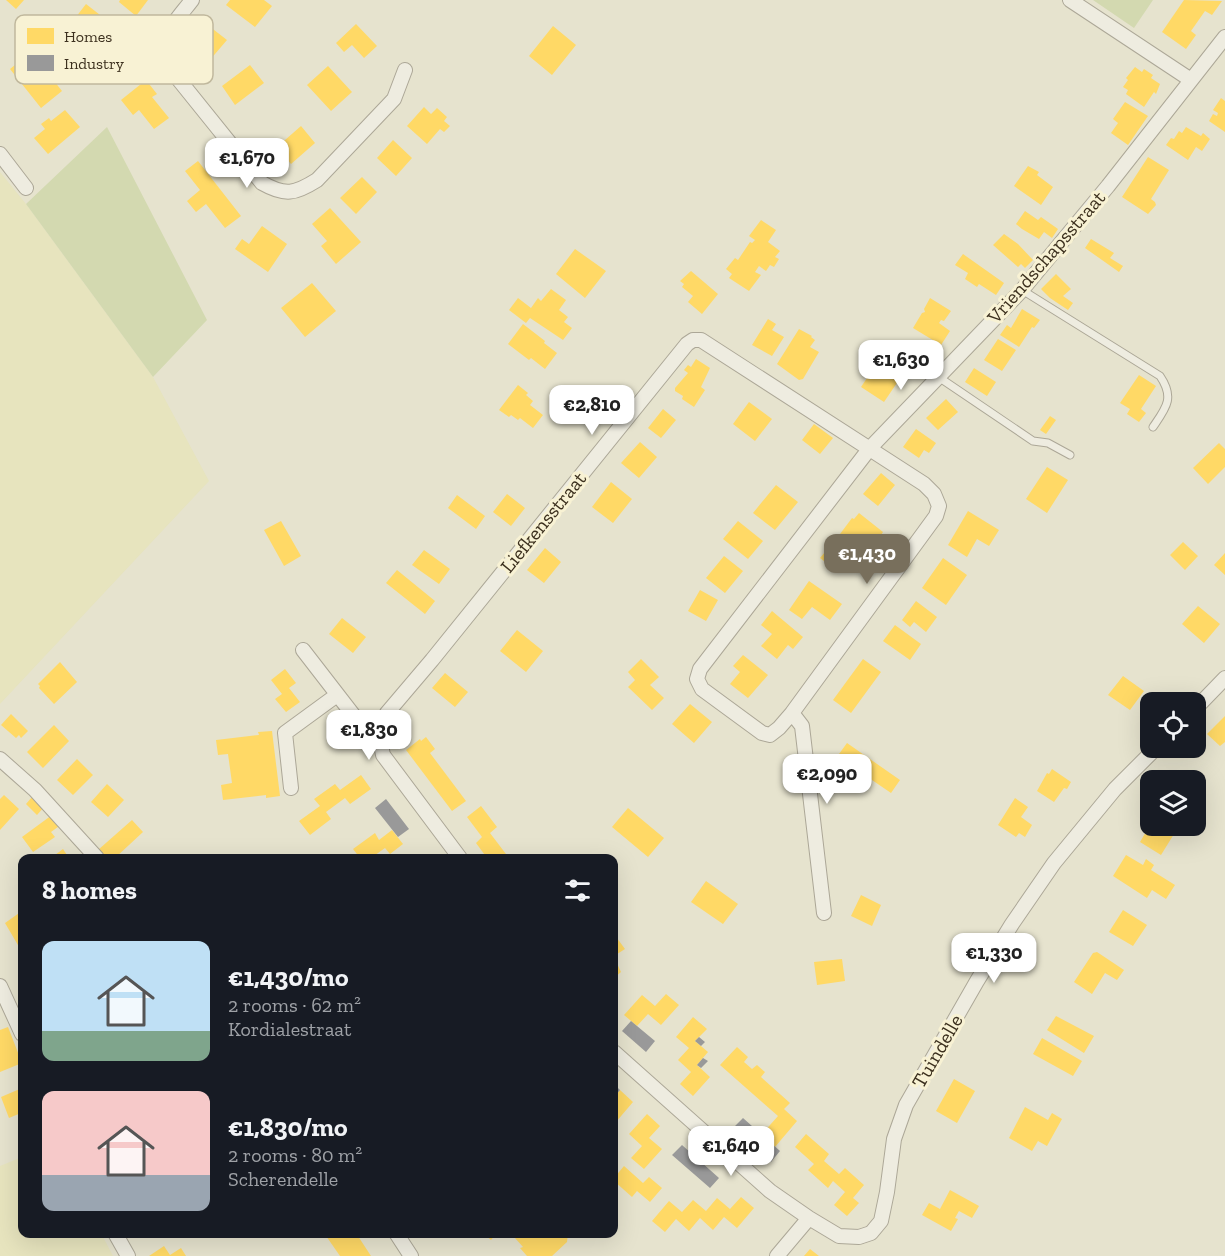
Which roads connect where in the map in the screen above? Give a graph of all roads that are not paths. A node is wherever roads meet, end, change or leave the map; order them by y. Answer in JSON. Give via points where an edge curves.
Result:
{"nodes":[{"id":1,"x":192,"y":0,"type":"edge"},
{"id":2,"x":1070,"y":0,"type":"edge"},
{"id":3,"x":180,"y":15,"type":"edge"},
{"id":4,"x":1225,"y":37,"type":"edge"},
{"id":5,"x":405,"y":70,"type":"dead end"},
{"id":6,"x":1191,"y":80,"type":"junction"},
{"id":7,"x":182,"y":84,"type":"edge"},
{"id":8,"x":0,"y":154,"type":"edge"},
{"id":9,"x":26,"y":188,"type":"dead end"},
{"id":10,"x":1022,"y":290,"type":"junction"},
{"id":11,"x":937,"y":376,"type":"junction"},
{"id":12,"x":1153,"y":427,"type":"dead end"},
{"id":13,"x":870,"y":448,"type":"junction"},
{"id":14,"x":1070,"y":454,"type":"dead end"},
{"id":15,"x":303,"y":650,"type":"dead end"},
{"id":16,"x":1225,"y":678,"type":"edge"},
{"id":17,"x":337,"y":695,"type":"junction"},
{"id":18,"x":1206,"y":698,"type":"edge"},
{"id":19,"x":792,"y":713,"type":"junction"},
{"id":20,"x":382,"y":729,"type":"junction"},
{"id":21,"x":1145,"y":758,"type":"edge"},
{"id":22,"x":0,"y":759,"type":"edge"},
{"id":23,"x":291,"y":788,"type":"dead end"},
{"id":24,"x":93,"y":854,"type":"edge"},
{"id":25,"x":457,"y":854,"type":"edge"},
{"id":26,"x":824,"y":913,"type":"dead end"},
{"id":27,"x":0,"y":986,"type":"edge"},
{"id":28,"x":18,"y":1025,"type":"edge"},
{"id":29,"x":618,"y":1056,"type":"edge"},
{"id":30,"x":808,"y":1218,"type":"junction"},
{"id":31,"x":118,"y":1238,"type":"edge"},
{"id":32,"x":399,"y":1238,"type":"edge"},
{"id":33,"x":128,"y":1256,"type":"edge"},
{"id":34,"x":411,"y":1256,"type":"edge"},
{"id":35,"x":777,"y":1256,"type":"edge"}],
"edges":[{"from":1,"to":3,"type":"street"},
{"from":2,"to":6,"type":"street"},
{"from":4,"to":6,"type":"street","name":"Vriendschapsstraat"},
{"from":5,"to":7,"type":"street","via":[[394,99],[317,180],[288,193],[262,183]]},
{"from":6,"to":10,"type":"street","name":"Vriendschapsstraat"},
{"from":8,"to":9,"type":"street"},
{"from":10,"to":11,"type":"street","name":"Vriendschapsstraat"},
{"from":10,"to":12,"type":"lane","via":[[1160,376],[1165,384],[1167,406]]},
{"from":11,"to":13,"type":"street","name":"Vriendschapsstraat"},
{"from":11,"to":14,"type":"lane","via":[[1033,441],[1048,443]]},
{"from":13,"to":19,"type":"street","via":[[924,484],[939,506],[936,516]]},
{"from":13,"to":19,"type":"street","name":"Vriendschapsstraat","via":[[700,669],[697,679],[702,689],[762,733],[770,735]]},
{"from":13,"to":20,"type":"street","name":"Liefkensstraat","via":[[701,340],[693,340],[387,713]]},
{"from":15,"to":17,"type":"street"},
{"from":16,"to":18,"type":"street"},
{"from":17,"to":20,"type":"street","via":[[361,725]]},
{"from":17,"to":23,"type":"street","via":[[285,733]]},
{"from":19,"to":26,"type":"street","via":[[802,726]]},
{"from":20,"to":25,"type":"street","via":[[381,745],[387,760]]},
{"from":21,"to":30,"type":"street","name":"Tuindelle","via":[[1054,863],[977,981],[906,1105],[894,1139],[881,1221],[871,1233],[839,1236]]},
{"from":22,"to":24,"type":"street","via":[[35,790]]},
{"from":27,"to":28,"type":"street"},
{"from":29,"to":30,"type":"street","via":[[770,1191]]},
{"from":30,"to":35,"type":"street"},
{"from":31,"to":33,"type":"street"},
{"from":32,"to":34,"type":"street"}]}
